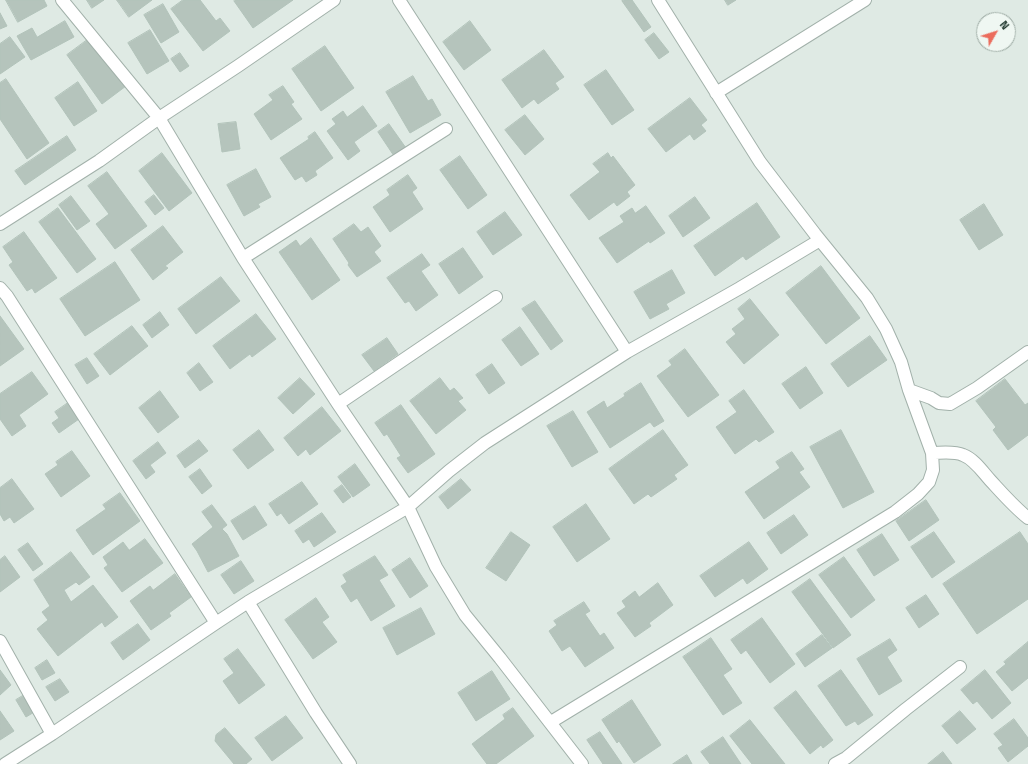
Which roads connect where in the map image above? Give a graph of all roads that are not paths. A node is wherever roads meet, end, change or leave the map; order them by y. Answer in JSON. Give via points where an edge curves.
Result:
{"nodes":[{"id":1,"x":62,"y":0,"type":"edge"},
{"id":2,"x":334,"y":0,"type":"edge"},
{"id":3,"x":399,"y":0,"type":"edge"},
{"id":4,"x":658,"y":0,"type":"edge"},
{"id":5,"x":865,"y":0,"type":"edge"},
{"id":6,"x":716,"y":93,"type":"junction"},
{"id":7,"x":159,"y":118,"type":"junction"},
{"id":8,"x":446,"y":129,"type":"dead end"},
{"id":9,"x":0,"y":224,"type":"edge"},
{"id":10,"x":820,"y":240,"type":"junction"},
{"id":11,"x":243,"y":258,"type":"junction"},
{"id":12,"x":0,"y":288,"type":"edge"},
{"id":13,"x":496,"y":297,"type":"dead end"},
{"id":14,"x":627,"y":352,"type":"junction"},
{"id":15,"x":1028,"y":352,"type":"edge"},
{"id":16,"x":909,"y":390,"type":"junction"},
{"id":17,"x":338,"y":404,"type":"junction"},
{"id":18,"x":932,"y":453,"type":"junction"},
{"id":19,"x":408,"y":507,"type":"junction"},
{"id":20,"x":1028,"y":518,"type":"edge"},
{"id":21,"x":248,"y":602,"type":"junction"},
{"id":22,"x":216,"y":623,"type":"junction"},
{"id":23,"x":0,"y":641,"type":"edge"},
{"id":24,"x":960,"y":667,"type":"dead end"},
{"id":25,"x":551,"y":722,"type":"junction"},
{"id":26,"x":52,"y":734,"type":"junction"},
{"id":27,"x":5,"y":764,"type":"edge"},
{"id":28,"x":350,"y":764,"type":"edge"},
{"id":29,"x":582,"y":764,"type":"edge"},
{"id":30,"x":835,"y":764,"type":"edge"}],
"edges":[{"from":1,"to":7,"type":"street"},
{"from":2,"to":7,"type":"street"},
{"from":3,"to":14,"type":"street"},
{"from":4,"to":6,"type":"street"},
{"from":5,"to":6,"type":"street"},
{"from":6,"to":10,"type":"street","via":[[760,162]]},
{"from":7,"to":9,"type":"street","via":[[99,161]]},
{"from":7,"to":11,"type":"street"},
{"from":8,"to":11,"type":"street"},
{"from":10,"to":14,"type":"street"},
{"from":10,"to":16,"type":"street","via":[[867,298],[886,329],[901,362]]},
{"from":11,"to":17,"type":"street"},
{"from":12,"to":22,"type":"street"},
{"from":13,"to":17,"type":"street"},
{"from":14,"to":19,"type":"street","via":[[485,443]]},
{"from":15,"to":16,"type":"street","via":[[950,404],[940,403]]},
{"from":16,"to":18,"type":"street"},
{"from":17,"to":19,"type":"street"},
{"from":18,"to":20,"type":"street","via":[[962,455],[974,462]]},
{"from":18,"to":25,"type":"street","via":[[933,470],[929,482],[896,512]]},
{"from":19,"to":21,"type":"street"},
{"from":19,"to":25,"type":"street","via":[[436,567],[465,615]]},
{"from":21,"to":22,"type":"street"},
{"from":21,"to":28,"type":"street"},
{"from":22,"to":26,"type":"street"},
{"from":23,"to":26,"type":"street"},
{"from":24,"to":30,"type":"street","via":[[846,758]]},
{"from":25,"to":29,"type":"street"},
{"from":26,"to":27,"type":"street"}]}
